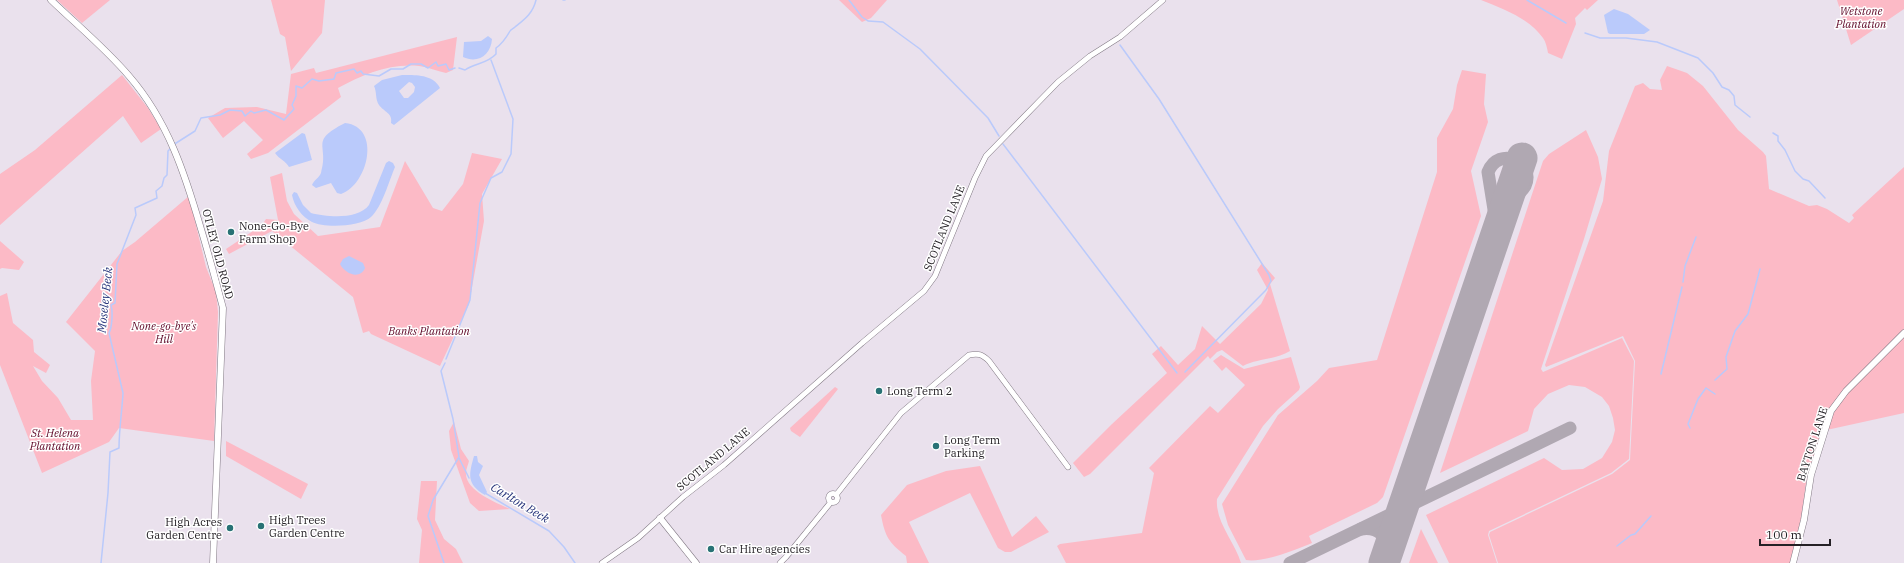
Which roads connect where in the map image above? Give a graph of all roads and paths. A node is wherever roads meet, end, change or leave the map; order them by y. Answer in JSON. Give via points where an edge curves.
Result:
{"nodes":[{"id":1,"x":51,"y":0,"type":"edge"},
{"id":2,"x":1163,"y":0,"type":"edge"},
{"id":3,"x":1904,"y":333,"type":"edge"},
{"id":4,"x":1068,"y":467,"type":"dead end"},
{"id":5,"x":660,"y":518,"type":"junction"},
{"id":6,"x":213,"y":563,"type":"edge"},
{"id":7,"x":602,"y":563,"type":"edge"},
{"id":8,"x":696,"y":563,"type":"edge"},
{"id":9,"x":780,"y":563,"type":"edge"},
{"id":10,"x":1793,"y":563,"type":"edge"}],
"edges":[{"from":1,"to":6,"type":"street","name":"OTLEY OLD ROAD","via":[[130,76],[151,105],[174,146],[191,194],[223,308]]},
{"from":2,"to":5,"type":"street","name":"SCOTLAND LANE","via":[[1120,37],[1090,56],[1058,82],[986,156],[935,276],[924,291]]},
{"from":3,"to":10,"type":"street","name":"BAYTON LANE","via":[[1846,391],[1831,412],[1811,476],[1804,520]]},
{"from":4,"to":9,"type":"street","via":[[989,361],[983,355],[968,355],[910,404],[836,495],[836,501],[831,502]]},
{"from":5,"to":7,"type":"street","name":"SCOTLAND LANE","via":[[638,538]]},
{"from":5,"to":8,"type":"street"}]}
